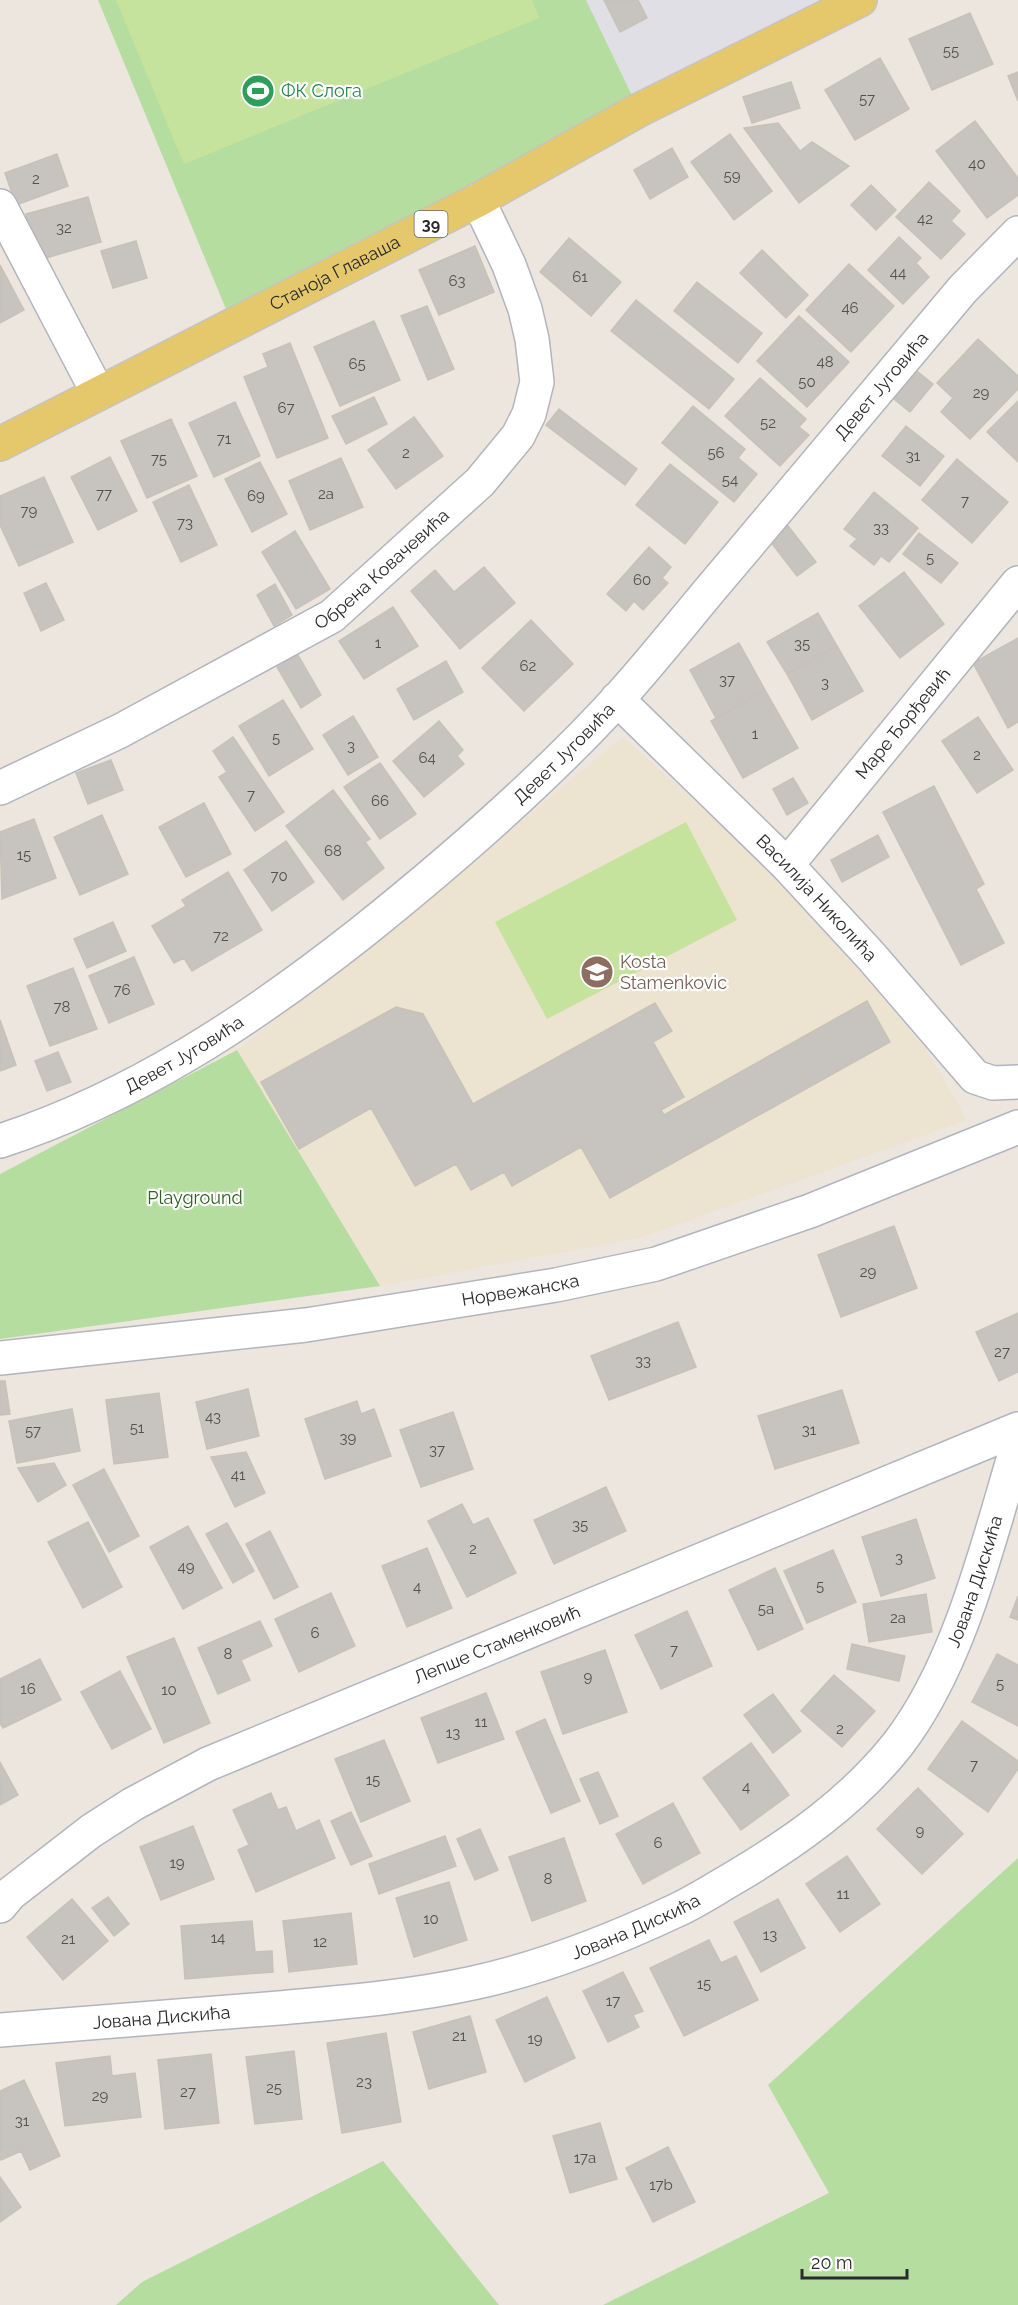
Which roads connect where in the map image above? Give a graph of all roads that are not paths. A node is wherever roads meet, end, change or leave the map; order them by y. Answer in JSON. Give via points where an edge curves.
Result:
{"nodes":[{"id":1,"x":860,"y":0,"type":"edge"},
{"id":2,"x":478,"y":200,"type":"junction"},
{"id":3,"x":0,"y":206,"type":"edge"},
{"id":4,"x":1018,"y":233,"type":"edge"},
{"id":5,"x":98,"y":393,"type":"junction"},
{"id":6,"x":0,"y":444,"type":"edge"},
{"id":7,"x":1018,"y":583,"type":"edge"},
{"id":8,"x":617,"y":699,"type":"junction"},
{"id":9,"x":0,"y":788,"type":"edge"},
{"id":10,"x":787,"y":865,"type":"junction"},
{"id":11,"x":1018,"y":1082,"type":"edge"},
{"id":12,"x":1018,"y":1126,"type":"edge"},
{"id":13,"x":0,"y":1141,"type":"edge"},
{"id":14,"x":0,"y":1358,"type":"edge"},
{"id":15,"x":1018,"y":1428,"type":"edge"},
{"id":16,"x":1018,"y":1443,"type":"edge"},
{"id":17,"x":0,"y":1906,"type":"edge"},
{"id":18,"x":0,"y":2030,"type":"edge"}],
"edges":[{"from":1,"to":2,"type":"main road","name":"Станоја Главаша","number":"39","via":[[639,110]]},
{"from":2,"to":5,"type":"main road","name":"Станоја Главаша","number":"39"},
{"from":2,"to":9,"type":"street","name":"Обрена Ковачевића","via":[[508,265],[532,339],[537,382],[529,414],[518,436],[480,482],[332,616],[120,731]]},
{"from":3,"to":5,"type":"street"},
{"from":4,"to":8,"type":"street","name":"Девет Југовића","via":[[963,289]]},
{"from":5,"to":6,"type":"main road","name":"Станоја Главаша","number":"39"},
{"from":7,"to":10,"type":"street","name":"Маре Ђорђевић"},
{"from":8,"to":10,"type":"street","name":"Василија Николића"},
{"from":8,"to":13,"type":"street","name":"Девет Југовића","via":[[522,795],[425,881],[312,972],[219,1035],[114,1095]]},
{"from":10,"to":11,"type":"street","name":"Василија Николића","via":[[975,1077],[993,1083]]},
{"from":12,"to":14,"type":"street","name":"Норвежанска","via":[[810,1211],[656,1264],[556,1285],[306,1324]]},
{"from":15,"to":17,"type":"street","name":"Лепше Стаменковић","via":[[208,1764],[132,1804],[10,1894]]},
{"from":16,"to":18,"type":"street","name":"Јована Дискића","via":[[968,1606],[922,1708],[898,1744],[824,1818],[780,1851],[678,1911],[554,1961],[474,1983],[405,1995]]}]}
